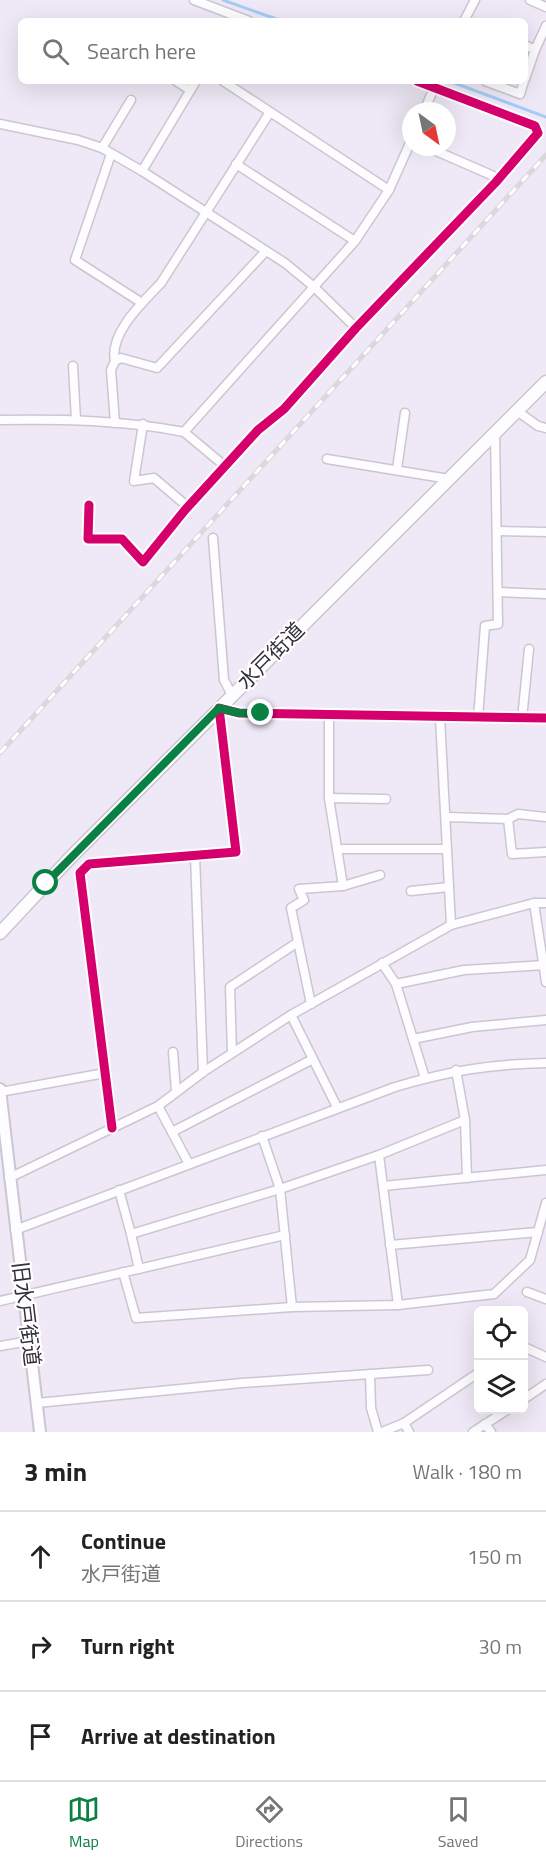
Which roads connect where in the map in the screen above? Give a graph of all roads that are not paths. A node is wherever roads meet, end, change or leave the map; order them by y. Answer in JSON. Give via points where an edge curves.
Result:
{"nodes":[{"id":1,"x":194,"y":0,"type":"edge"},
{"id":2,"x":475,"y":0,"type":"edge"},
{"id":3,"x":530,"y":0,"type":"edge"},
{"id":4,"x":546,"y":7,"type":"edge"},
{"id":5,"x":241,"y":18,"type":"edge"},
{"id":6,"x":466,"y":18,"type":"edge"},
{"id":7,"x":546,"y":26,"type":"edge"},
{"id":8,"x":528,"y":46,"type":"edge"},
{"id":9,"x":535,"y":50,"type":"junction"},
{"id":10,"x":528,"y":71,"type":"edge"},
{"id":11,"x":181,"y":84,"type":"edge"},
{"id":12,"x":194,"y":84,"type":"edge"},
{"id":13,"x":234,"y":84,"type":"edge"},
{"id":14,"x":436,"y":84,"type":"edge"},
{"id":15,"x":438,"y":84,"type":"edge"},
{"id":16,"x":494,"y":84,"type":"edge"},
{"id":17,"x":523,"y":84,"type":"edge"},
{"id":18,"x":190,"y":90,"type":"junction"},
{"id":19,"x":131,"y":100,"type":"dead end"},
{"id":20,"x":428,"y":102,"type":"edge"},
{"id":21,"x":270,"y":112,"type":"junction"},
{"id":22,"x":0,"y":124,"type":"edge"},
{"id":23,"x":102,"y":148,"type":"junction"},
{"id":24,"x":111,"y":154,"type":"junction"},
{"id":25,"x":404,"y":156,"type":"edge"},
{"id":26,"x":448,"y":156,"type":"edge"},
{"id":27,"x":236,"y":164,"type":"junction"},
{"id":28,"x":142,"y":171,"type":"junction"},
{"id":29,"x":498,"y":178,"type":"junction"},
{"id":30,"x":389,"y":190,"type":"junction"},
{"id":31,"x":205,"y":212,"type":"junction"},
{"id":32,"x":355,"y":241,"type":"junction"},
{"id":33,"x":265,"y":252,"type":"junction"},
{"id":34,"x":313,"y":286,"type":"junction"},
{"id":35,"x":142,"y":303,"type":"junction"},
{"id":36,"x":356,"y":328,"type":"junction"},
{"id":37,"x":115,"y":361,"type":"junction"},
{"id":38,"x":73,"y":366,"type":"dead end"},
{"id":39,"x":546,"y":382,"type":"edge"},
{"id":40,"x":517,"y":411,"type":"junction"},
{"id":41,"x":405,"y":413,"type":"dead end"},
{"id":42,"x":0,"y":420,"type":"edge"},
{"id":43,"x":76,"y":420,"type":"junction"},
{"id":44,"x":115,"y":423,"type":"junction"},
{"id":45,"x":144,"y":424,"type":"junction"},
{"id":46,"x":546,"y":428,"type":"edge"},
{"id":47,"x":184,"y":432,"type":"junction"},
{"id":48,"x":495,"y":432,"type":"junction"},
{"id":49,"x":327,"y":459,"type":"dead end"},
{"id":50,"x":226,"y":467,"type":"junction"},
{"id":51,"x":398,"y":469,"type":"junction"},
{"id":52,"x":448,"y":479,"type":"junction"},
{"id":53,"x":89,"y":505,"type":"dead end"},
{"id":54,"x":188,"y":507,"type":"junction"},
{"id":55,"x":497,"y":531,"type":"junction"},
{"id":56,"x":546,"y":532,"type":"edge"},
{"id":57,"x":213,"y":538,"type":"dead end"},
{"id":58,"x":498,"y":592,"type":"junction"},
{"id":59,"x":546,"y":594,"type":"edge"},
{"id":60,"x":529,"y":649,"type":"dead end"},
{"id":61,"x":232,"y":695,"type":"junction"},
{"id":62,"x":219,"y":708,"type":"junction"},
{"id":63,"x":329,"y":715,"type":"junction"},
{"id":64,"x":440,"y":718,"type":"junction"},
{"id":65,"x":478,"y":718,"type":"junction"},
{"id":66,"x":546,"y":718,"type":"edge"},
{"id":67,"x":522,"y":719,"type":"junction"},
{"id":68,"x":329,"y":798,"type":"junction"},
{"id":69,"x":387,"y":799,"type":"dead end"},
{"id":70,"x":447,"y":817,"type":"junction"},
{"id":71,"x":546,"y":817,"type":"edge"},
{"id":72,"x":508,"y":819,"type":"junction"},
{"id":73,"x":337,"y":849,"type":"junction"},
{"id":74,"x":446,"y":849,"type":"junction"},
{"id":75,"x":546,"y":852,"type":"edge"},
{"id":76,"x":195,"y":855,"type":"junction"},
{"id":77,"x":71,"y":857,"type":"junction"},
{"id":78,"x":85,"y":868,"type":"junction"},
{"id":79,"x":380,"y":875,"type":"dead end"},
{"id":80,"x":342,"y":886,"type":"junction"},
{"id":81,"x":449,"y":887,"type":"junction"},
{"id":82,"x":411,"y":891,"type":"dead end"},
{"id":83,"x":534,"y":903,"type":"junction"},
{"id":84,"x":546,"y":903,"type":"edge"},
{"id":85,"x":451,"y":925,"type":"junction"},
{"id":86,"x":0,"y":933,"type":"edge"},
{"id":87,"x":298,"y":942,"type":"junction"},
{"id":88,"x":382,"y":963,"type":"junction"},
{"id":89,"x":545,"y":965,"type":"edge"},
{"id":90,"x":546,"y":982,"type":"edge"},
{"id":91,"x":396,"y":984,"type":"junction"},
{"id":92,"x":311,"y":1004,"type":"junction"},
{"id":93,"x":291,"y":1015,"type":"junction"},
{"id":94,"x":546,"y":1020,"type":"edge"},
{"id":95,"x":414,"y":1040,"type":"junction"},
{"id":96,"x":172,"y":1052,"type":"dead end"},
{"id":97,"x":232,"y":1053,"type":"junction"},
{"id":98,"x":313,"y":1059,"type":"junction"},
{"id":99,"x":546,"y":1062,"type":"edge"},
{"id":100,"x":456,"y":1070,"type":"junction"},
{"id":101,"x":203,"y":1072,"type":"junction"},
{"id":102,"x":105,"y":1073,"type":"junction"},
{"id":103,"x":426,"y":1078,"type":"junction"},
{"id":104,"x":0,"y":1090,"type":"edge"},
{"id":105,"x":176,"y":1092,"type":"junction"},
{"id":106,"x":158,"y":1106,"type":"junction"},
{"id":107,"x":337,"y":1107,"type":"junction"},
{"id":108,"x":465,"y":1120,"type":"junction"},
{"id":109,"x":112,"y":1128,"type":"junction"},
{"id":110,"x":172,"y":1132,"type":"junction"},
{"id":111,"x":262,"y":1137,"type":"junction"},
{"id":112,"x":379,"y":1155,"type":"junction"},
{"id":113,"x":189,"y":1164,"type":"junction"},
{"id":114,"x":546,"y":1170,"type":"edge"},
{"id":115,"x":9,"y":1178,"type":"junction"},
{"id":116,"x":467,"y":1178,"type":"junction"},
{"id":117,"x":383,"y":1186,"type":"junction"},
{"id":118,"x":280,"y":1189,"type":"junction"},
{"id":119,"x":118,"y":1190,"type":"junction"},
{"id":120,"x":546,"y":1203,"type":"edge"},
{"id":121,"x":15,"y":1230,"type":"junction"},
{"id":122,"x":538,"y":1232,"type":"junction"},
{"id":123,"x":131,"y":1234,"type":"junction"},
{"id":124,"x":285,"y":1235,"type":"junction"},
{"id":125,"x":390,"y":1245,"type":"junction"},
{"id":126,"x":139,"y":1269,"type":"junction"},
{"id":127,"x":123,"y":1272,"type":"junction"},
{"id":128,"x":527,"y":1292,"type":"dead end"},
{"id":129,"x":24,"y":1296,"type":"junction"},
{"id":130,"x":546,"y":1299,"type":"edge"},
{"id":131,"x":0,"y":1300,"type":"edge"},
{"id":132,"x":398,"y":1305,"type":"junction"},
{"id":133,"x":292,"y":1307,"type":"junction"},
{"id":134,"x":29,"y":1341,"type":"junction"},
{"id":135,"x":0,"y":1346,"type":"edge"},
{"id":136,"x":528,"y":1349,"type":"edge"},
{"id":137,"x":546,"y":1357,"type":"edge"},
{"id":138,"x":428,"y":1370,"type":"dead end"},
{"id":139,"x":370,"y":1374,"type":"junction"},
{"id":140,"x":474,"y":1376,"type":"edge"},
{"id":141,"x":546,"y":1384,"type":"edge"},
{"id":142,"x":528,"y":1395,"type":"edge"},
{"id":143,"x":37,"y":1403,"type":"junction"},
{"id":144,"x":501,"y":1414,"type":"edge"},
{"id":145,"x":404,"y":1424,"type":"junction"},
{"id":146,"x":485,"y":1424,"type":"junction"},
{"id":147,"x":40,"y":1432,"type":"edge"},
{"id":148,"x":380,"y":1432,"type":"edge"},
{"id":149,"x":409,"y":1432,"type":"edge"},
{"id":150,"x":473,"y":1432,"type":"edge"},
{"id":151,"x":491,"y":1432,"type":"edge"}],
"edges":[{"from":1,"to":5,"type":"street"},
{"from":2,"to":6,"type":"street"},
{"from":3,"to":4,"type":"street"},
{"from":7,"to":9,"type":"street"},
{"from":8,"to":9,"type":"street"},
{"from":9,"to":10,"type":"street"},
{"from":11,"to":18,"type":"street"},
{"from":12,"to":18,"type":"street"},
{"from":13,"to":21,"type":"street"},
{"from":14,"to":20,"type":"street"},
{"from":15,"to":29,"type":"street","via":[[535,126],[538,133]]},
{"from":16,"to":17,"type":"street","via":[[520,93]]},
{"from":18,"to":28,"type":"street"},
{"from":19,"to":23,"type":"street"},
{"from":21,"to":27,"type":"street"},
{"from":21,"to":30,"type":"street"},
{"from":22,"to":23,"type":"street"},
{"from":23,"to":24,"type":"street"},
{"from":24,"to":28,"type":"street"},
{"from":24,"to":35,"type":"street","via":[[75,260]]},
{"from":25,"to":30,"type":"street"},
{"from":26,"to":29,"type":"street"},
{"from":27,"to":31,"type":"street"},
{"from":27,"to":32,"type":"street"},
{"from":28,"to":31,"type":"street"},
{"from":29,"to":36,"type":"street"},
{"from":30,"to":32,"type":"street"},
{"from":31,"to":33,"type":"street"},
{"from":31,"to":35,"type":"street","via":[[161,283]]},
{"from":32,"to":34,"type":"street"},
{"from":33,"to":34,"type":"street"},
{"from":33,"to":37,"type":"street","via":[[157,368],[121,358]]},
{"from":34,"to":36,"type":"street"},
{"from":34,"to":47,"type":"street"},
{"from":35,"to":37,"type":"street","via":[[116,340],[112,349]]},
{"from":36,"to":50,"type":"street"},
{"from":37,"to":44,"type":"street","via":[[111,370]]},
{"from":38,"to":43,"type":"street"},
{"from":39,"to":40,"type":"main road","name":"水戸街道"},
{"from":40,"to":46,"type":"street"},
{"from":40,"to":48,"type":"main road","name":"水戸街道"},
{"from":41,"to":51,"type":"street"},
{"from":42,"to":43,"type":"street"},
{"from":43,"to":44,"type":"street"},
{"from":44,"to":45,"type":"street"},
{"from":45,"to":47,"type":"street"},
{"from":45,"to":54,"type":"street","via":[[134,481],[154,478]]},
{"from":47,"to":50,"type":"street"},
{"from":48,"to":52,"type":"main road","name":"水戸街道"},
{"from":48,"to":55,"type":"street"},
{"from":49,"to":51,"type":"street"},
{"from":50,"to":54,"type":"street"},
{"from":51,"to":52,"type":"street"},
{"from":52,"to":61,"type":"main road","name":"水戸街道"},
{"from":53,"to":54,"type":"street","via":[[88,539],[122,539],[143,562]]},
{"from":55,"to":56,"type":"street"},
{"from":55,"to":58,"type":"street"},
{"from":57,"to":61,"type":"street","via":[[224,680]]},
{"from":58,"to":59,"type":"street"},
{"from":58,"to":65,"type":"street","via":[[498,624],[485,626]]},
{"from":60,"to":67,"type":"street"},
{"from":61,"to":62,"type":"main road","name":"水戸街道"},
{"from":62,"to":63,"type":"street","via":[[239,713]]},
{"from":62,"to":76,"type":"street","via":[[236,852]]},
{"from":62,"to":77,"type":"main road","name":"水戸街道"},
{"from":63,"to":64,"type":"street"},
{"from":63,"to":68,"type":"street"},
{"from":64,"to":65,"type":"street"},
{"from":64,"to":70,"type":"street"},
{"from":65,"to":67,"type":"street"},
{"from":66,"to":67,"type":"street"},
{"from":68,"to":69,"type":"street"},
{"from":68,"to":73,"type":"street"},
{"from":70,"to":72,"type":"street"},
{"from":70,"to":74,"type":"street"},
{"from":71,"to":72,"type":"street","via":[[518,814]]},
{"from":72,"to":75,"type":"street","via":[[512,854]]},
{"from":73,"to":74,"type":"street"},
{"from":73,"to":80,"type":"street"},
{"from":74,"to":81,"type":"street"},
{"from":76,"to":78,"type":"street","via":[[89,864]]},
{"from":76,"to":101,"type":"street"},
{"from":77,"to":78,"type":"street"},
{"from":77,"to":86,"type":"main road","name":"水戸街道"},
{"from":78,"to":102,"type":"street","via":[[80,873]]},
{"from":79,"to":80,"type":"street"},
{"from":80,"to":87,"type":"street","via":[[299,889],[304,900],[291,908]]},
{"from":81,"to":82,"type":"street"},
{"from":81,"to":85,"type":"street"},
{"from":83,"to":84,"type":"street"},
{"from":83,"to":85,"type":"street"},
{"from":83,"to":89,"type":"street"},
{"from":85,"to":88,"type":"street"},
{"from":87,"to":92,"type":"street"},
{"from":87,"to":97,"type":"street","via":[[230,987]]},
{"from":88,"to":91,"type":"street"},
{"from":88,"to":92,"type":"street"},
{"from":89,"to":90,"type":"street"},
{"from":89,"to":91,"type":"street","via":[[464,970]]},
{"from":91,"to":95,"type":"street"},
{"from":92,"to":93,"type":"street"},
{"from":93,"to":97,"type":"street"},
{"from":93,"to":98,"type":"street"},
{"from":94,"to":95,"type":"street","via":[[472,1027]]},
{"from":95,"to":103,"type":"street"},
{"from":96,"to":105,"type":"street"},
{"from":97,"to":101,"type":"street"},
{"from":98,"to":107,"type":"street"},
{"from":98,"to":110,"type":"street"},
{"from":99,"to":100,"type":"street"},
{"from":100,"to":103,"type":"street"},
{"from":100,"to":108,"type":"street"},
{"from":101,"to":105,"type":"street"},
{"from":102,"to":104,"type":"street"},
{"from":102,"to":109,"type":"street"},
{"from":103,"to":107,"type":"street"},
{"from":104,"to":115,"type":"street","name":"旧水戸街道"},
{"from":105,"to":106,"type":"street"},
{"from":106,"to":109,"type":"street"},
{"from":106,"to":110,"type":"street"},
{"from":107,"to":111,"type":"street"},
{"from":108,"to":112,"type":"street"},
{"from":108,"to":116,"type":"street"},
{"from":109,"to":115,"type":"street"},
{"from":110,"to":113,"type":"street"},
{"from":111,"to":113,"type":"street"},
{"from":111,"to":118,"type":"street"},
{"from":112,"to":117,"type":"street"},
{"from":112,"to":118,"type":"street"},
{"from":113,"to":119,"type":"street"},
{"from":114,"to":116,"type":"street"},
{"from":115,"to":121,"type":"street","name":"旧水戸街道"},
{"from":116,"to":117,"type":"street"},
{"from":117,"to":125,"type":"street"},
{"from":118,"to":123,"type":"street"},
{"from":118,"to":124,"type":"street"},
{"from":119,"to":121,"type":"street"},
{"from":119,"to":123,"type":"street"},
{"from":120,"to":122,"type":"street"},
{"from":121,"to":129,"type":"street","name":"旧水戸街道"},
{"from":122,"to":125,"type":"street"},
{"from":122,"to":132,"type":"street","via":[[530,1260],[494,1294]]},
{"from":123,"to":126,"type":"street"},
{"from":124,"to":126,"type":"street"},
{"from":124,"to":133,"type":"street"},
{"from":125,"to":132,"type":"street"},
{"from":126,"to":127,"type":"street"},
{"from":127,"to":129,"type":"street"},
{"from":127,"to":133,"type":"street","via":[[136,1318]]},
{"from":128,"to":130,"type":"street"},
{"from":129,"to":131,"type":"street"},
{"from":129,"to":134,"type":"street","name":"旧水戸街道"},
{"from":132,"to":133,"type":"street"},
{"from":134,"to":135,"type":"street"},
{"from":134,"to":143,"type":"street","name":"旧水戸街道"},
{"from":136,"to":137,"type":"street"},
{"from":138,"to":139,"type":"street"},
{"from":139,"to":143,"type":"street"},
{"from":139,"to":148,"type":"street","via":[[371,1408]]},
{"from":140,"to":145,"type":"street"},
{"from":141,"to":142,"type":"street"},
{"from":143,"to":147,"type":"street","name":"旧水戸街道"},
{"from":144,"to":146,"type":"street"},
{"from":145,"to":148,"type":"street"},
{"from":145,"to":149,"type":"street"},
{"from":146,"to":150,"type":"street"},
{"from":146,"to":151,"type":"street"}]}
